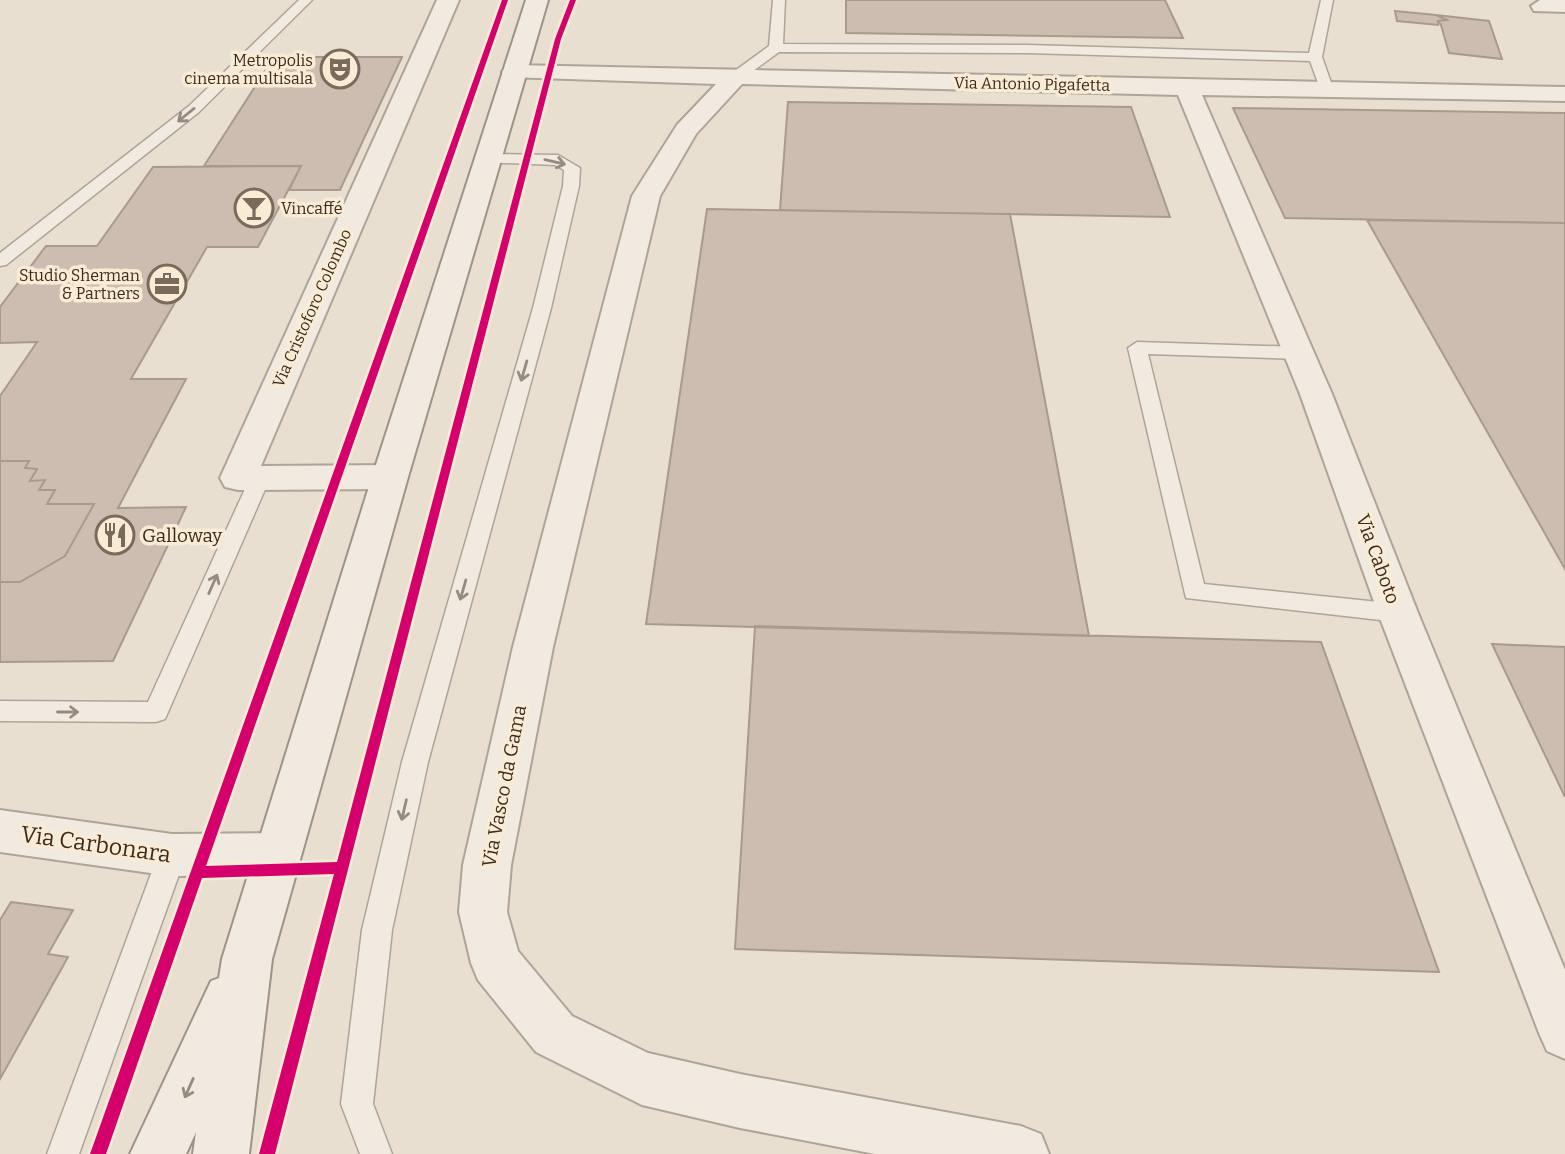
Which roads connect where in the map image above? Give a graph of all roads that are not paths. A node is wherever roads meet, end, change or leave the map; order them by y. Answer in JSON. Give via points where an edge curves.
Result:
{"nodes":[{"id":1,"x":306,"y":0,"type":"edge"},
{"id":2,"x":448,"y":0,"type":"edge"},
{"id":3,"x":537,"y":0,"type":"edge"},
{"id":4,"x":779,"y":0,"type":"edge"},
{"id":5,"x":1327,"y":0,"type":"edge"},
{"id":6,"x":1542,"y":6,"type":"dead end"},
{"id":7,"x":1565,"y":6,"type":"edge"},
{"id":8,"x":776,"y":48,"type":"junction"},
{"id":9,"x":1315,"y":57,"type":"junction"},
{"id":10,"x":514,"y":72,"type":"junction"},
{"id":11,"x":737,"y":76,"type":"junction"},
{"id":12,"x":1187,"y":87,"type":"junction"},
{"id":13,"x":1327,"y":92,"type":"junction"},
{"id":14,"x":1565,"y":94,"type":"edge"},
{"id":15,"x":488,"y":159,"type":"junction"},
{"id":16,"x":0,"y":261,"type":"edge"},
{"id":17,"x":1299,"y":353,"type":"junction"},
{"id":18,"x":390,"y":477,"type":"junction"},
{"id":19,"x":260,"y":478,"type":"junction"},
{"id":20,"x":1398,"y":614,"type":"junction"},
{"id":21,"x":0,"y":711,"type":"edge"},
{"id":22,"x":0,"y":831,"type":"edge"},
{"id":23,"x":276,"y":854,"type":"junction"},
{"id":24,"x":172,"y":855,"type":"junction"},
{"id":25,"x":247,"y":958,"type":"junction"},
{"id":26,"x":1565,"y":1033,"type":"edge"},
{"id":27,"x":63,"y":1154,"type":"edge"},
{"id":28,"x":158,"y":1154,"type":"edge"},
{"id":29,"x":221,"y":1154,"type":"edge"},
{"id":30,"x":376,"y":1154,"type":"edge"},
{"id":31,"x":1021,"y":1154,"type":"edge"}],
"edges":[{"from":1,"to":16,"type":"lane","one_way":true,"via":[[194,109]]},
{"from":2,"to":19,"type":"street","name":"Via Cristoforo Colombo","via":[[238,478]]},
{"from":3,"to":10,"type":"street"},
{"from":4,"to":8,"type":"lane"},
{"from":5,"to":9,"type":"lane"},
{"from":6,"to":7,"type":"street"},
{"from":8,"to":9,"type":"lane","name":"Via Antonio Pigafetta"},
{"from":8,"to":11,"type":"lane"},
{"from":9,"to":13,"type":"lane"},
{"from":10,"to":11,"type":"street","name":"Via Antonio Pigafetta"},
{"from":10,"to":15,"type":"street"},
{"from":11,"to":12,"type":"street","name":"Via Antonio Pigafetta"},
{"from":11,"to":31,"type":"street","name":"Via Vasco da Gama","via":[[686,130],[646,196],[533,647],[487,865],[484,912],[496,963],[554,1034],[642,1078]]},
{"from":12,"to":13,"type":"street","name":"Via Antonio Pigafetta"},
{"from":12,"to":17,"type":"street","name":"Via Caboto"},
{"from":13,"to":14,"type":"street","name":"Via Antonio Pigafetta"},
{"from":15,"to":18,"type":"street"},
{"from":15,"to":30,"type":"lane","one_way":true,"via":[[558,160],[572,168],[571,186],[415,762],[377,930],[357,1104]]},
{"from":17,"to":20,"type":"street","name":"Via Caboto"},
{"from":17,"to":20,"type":"lane","via":[[1137,348],[1194,592]]},
{"from":18,"to":19,"type":"street"},
{"from":18,"to":23,"type":"street"},
{"from":21,"to":19,"type":"lane","one_way":true,"via":[[156,712]]},
{"from":20,"to":26,"type":"street","name":"Via Caboto"},
{"from":22,"to":24,"type":"street","name":"Via Carbonara"},
{"from":23,"to":24,"type":"street","name":"Via Carbonara"},
{"from":23,"to":25,"type":"street"},
{"from":24,"to":27,"type":"lane"},
{"from":25,"to":28,"type":"street","one_way":true},
{"from":25,"to":29,"type":"street"}]}
